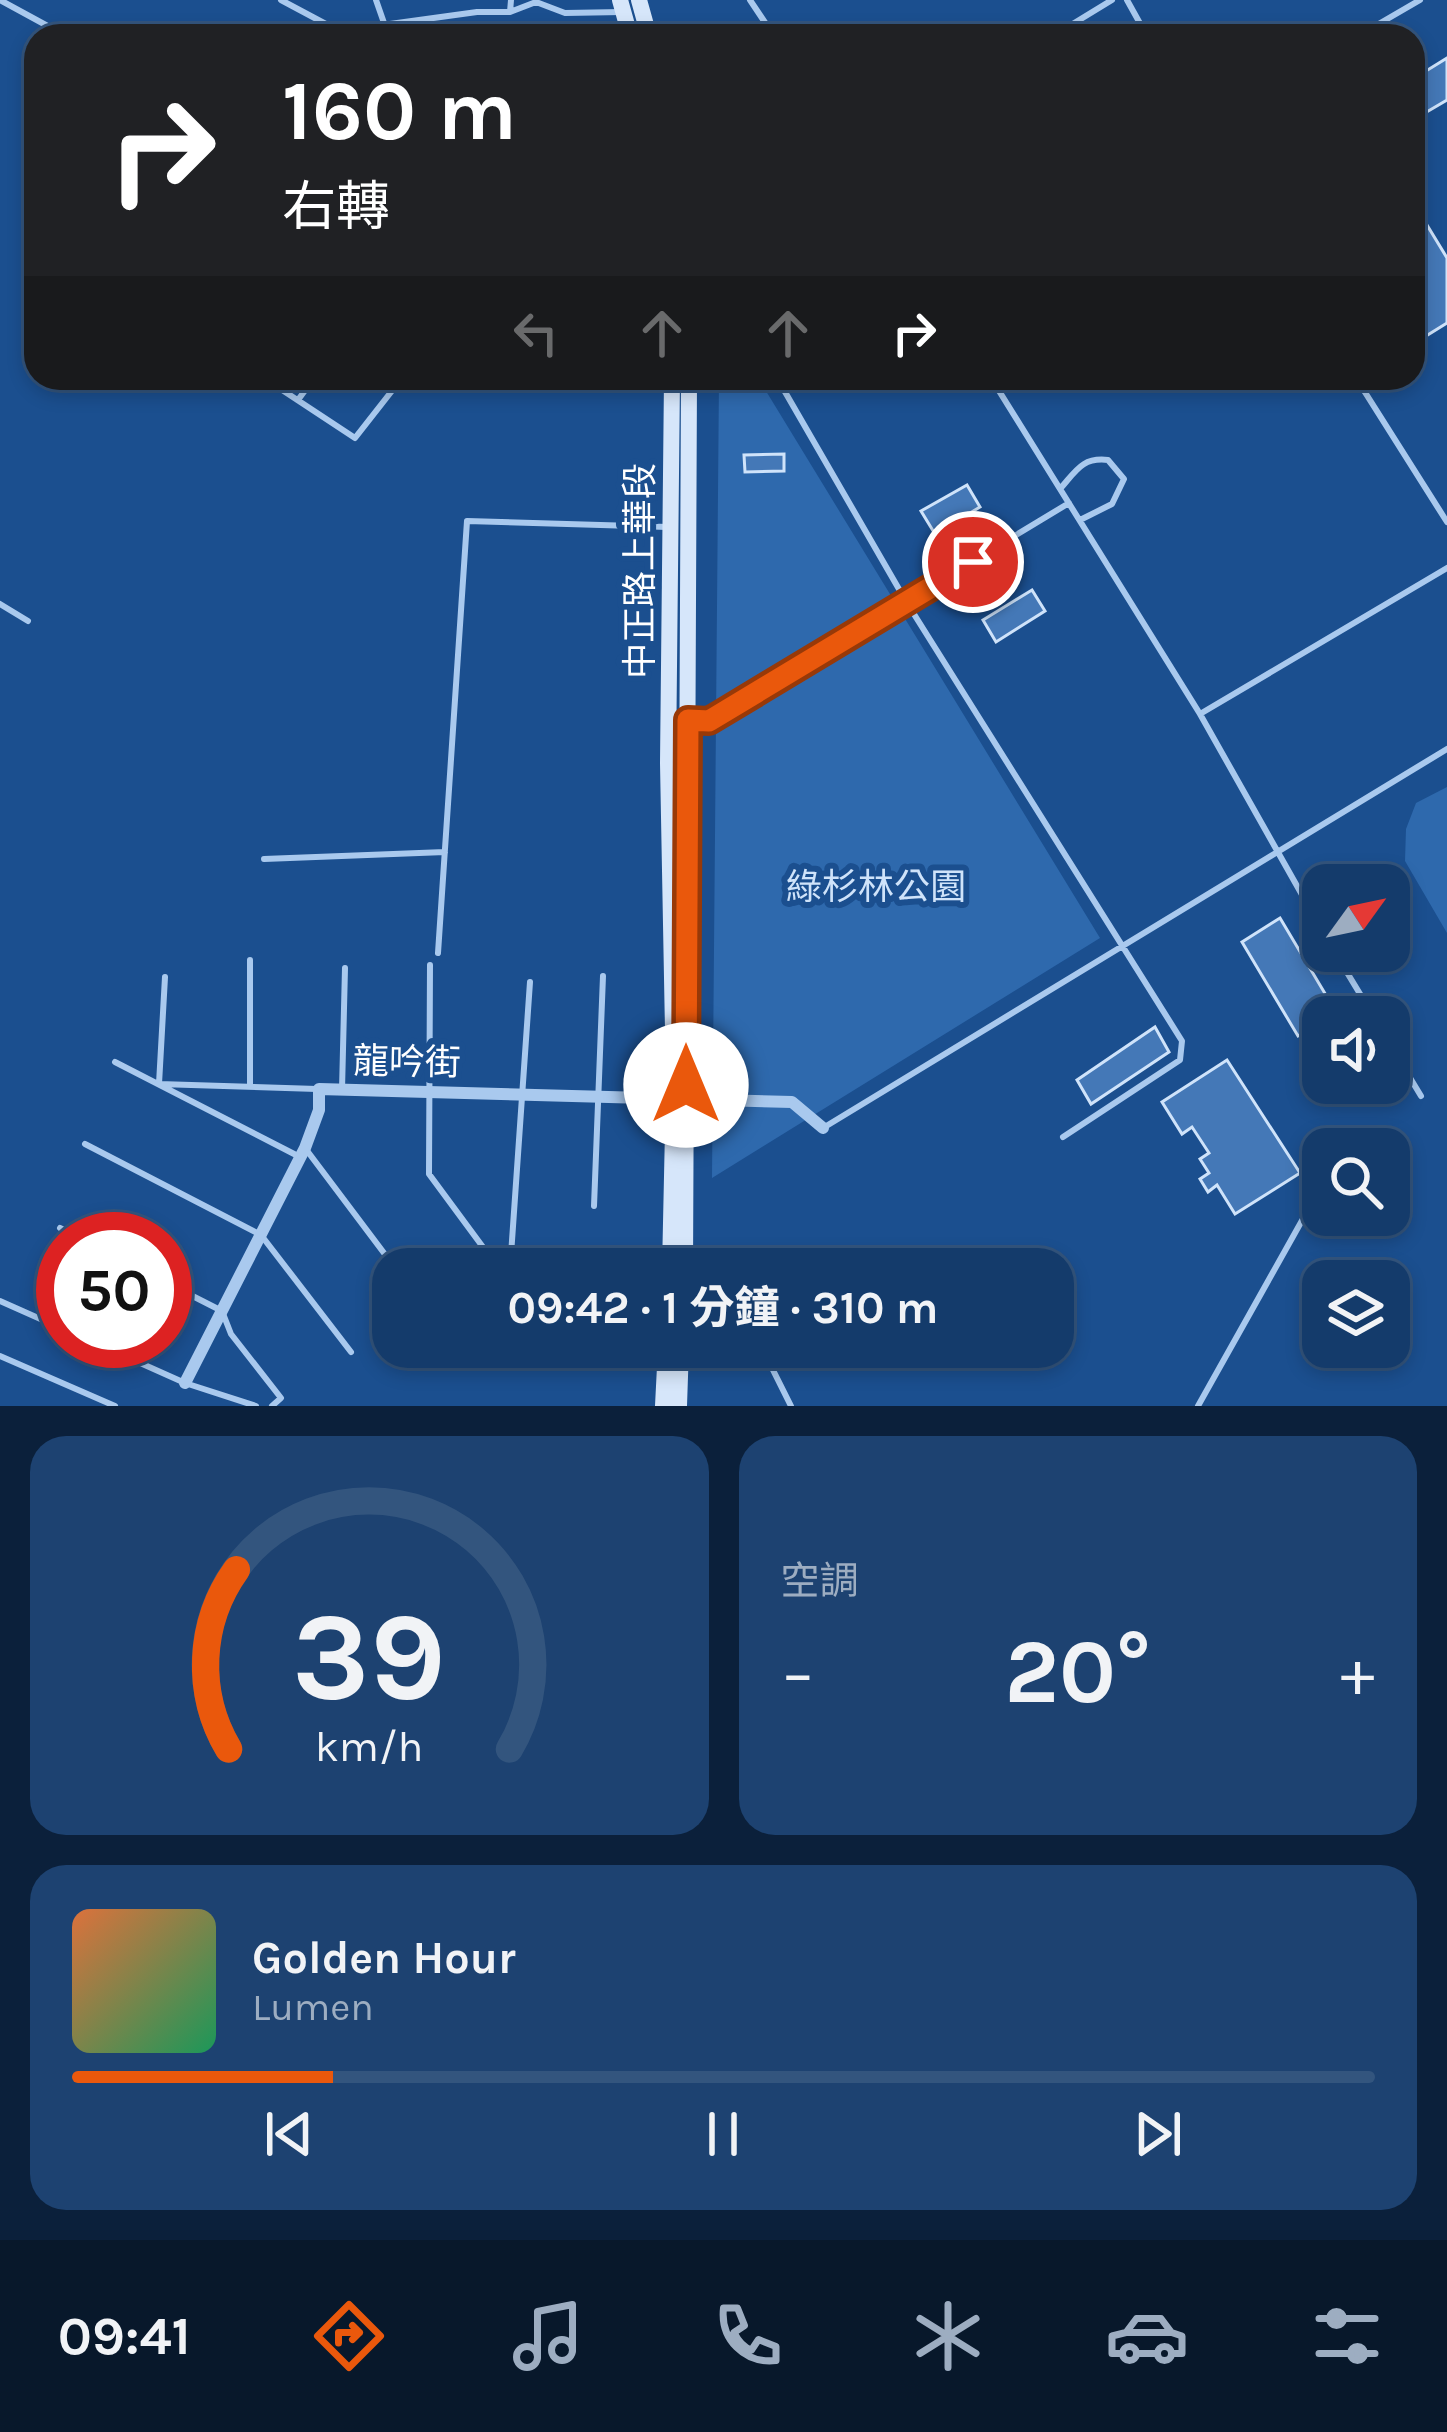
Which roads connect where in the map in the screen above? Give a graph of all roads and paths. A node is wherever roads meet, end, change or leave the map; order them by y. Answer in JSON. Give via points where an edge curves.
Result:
{"nodes":[{"id":1,"x":0,"y":0,"type":"edge"},
{"id":2,"x":281,"y":0,"type":"edge"},
{"id":3,"x":376,"y":0,"type":"edge"},
{"id":4,"x":511,"y":0,"type":"edge"},
{"id":5,"x":1112,"y":0,"type":"edge"},
{"id":6,"x":1420,"y":0,"type":"edge"},
{"id":7,"x":622,"y":6,"type":"edge"},
{"id":8,"x":641,"y":8,"type":"edge"},
{"id":9,"x":510,"y":12,"type":"junction"},
{"id":10,"x":384,"y":23,"type":"junction"},
{"id":11,"x":44,"y":24,"type":"edge"},
{"id":12,"x":321,"y":24,"type":"edge"},
{"id":13,"x":380,"y":24,"type":"edge"},
{"id":14,"x":1073,"y":24,"type":"edge"},
{"id":15,"x":1379,"y":24,"type":"edge"},
{"id":16,"x":283,"y":390,"type":"edge"},
{"id":17,"x":305,"y":390,"type":"edge"},
{"id":18,"x":392,"y":390,"type":"edge"},
{"id":19,"x":673,"y":390,"type":"edge"},
{"id":20,"x":688,"y":390,"type":"edge"},
{"id":21,"x":784,"y":390,"type":"edge"},
{"id":22,"x":998,"y":390,"type":"edge"},
{"id":23,"x":1364,"y":390,"type":"edge"},
{"id":24,"x":298,"y":400,"type":"junction"},
{"id":25,"x":1060,"y":489,"type":"junction"},
{"id":26,"x":1070,"y":503,"type":"junction"},
{"id":27,"x":1080,"y":520,"type":"junction"},
{"id":28,"x":1447,"y":522,"type":"edge"},
{"id":29,"x":672,"y":527,"type":"junction"},
{"id":30,"x":1447,"y":568,"type":"edge"},
{"id":31,"x":907,"y":603,"type":"junction"},
{"id":32,"x":0,"y":604,"type":"edge"},
{"id":33,"x":28,"y":622,"type":"dead end"},
{"id":34,"x":1199,"y":714,"type":"junction"},
{"id":35,"x":680,"y":720,"type":"junction"},
{"id":36,"x":1447,"y":749,"type":"edge"},
{"id":37,"x":445,"y":852,"type":"junction"},
{"id":38,"x":1276,"y":853,"type":"junction"},
{"id":39,"x":264,"y":859,"type":"dead end"},
{"id":40,"x":1302,"y":897,"type":"edge"},
{"id":41,"x":1123,"y":947,"type":"junction"},
{"id":42,"x":438,"y":952,"type":"dead end"},
{"id":43,"x":250,"y":960,"type":"dead end"},
{"id":44,"x":430,"y":965,"type":"dead end"},
{"id":45,"x":345,"y":968,"type":"dead end"},
{"id":46,"x":603,"y":976,"type":"dead end"},
{"id":47,"x":165,"y":977,"type":"dead end"},
{"id":48,"x":530,"y":982,"type":"dead end"},
{"id":49,"x":115,"y":1062,"type":"dead end"},
{"id":50,"x":1410,"y":1077,"type":"edge"},
{"id":51,"x":158,"y":1084,"type":"junction"},
{"id":52,"x":250,"y":1087,"type":"junction"},
{"id":53,"x":319,"y":1089,"type":"junction"},
{"id":54,"x":342,"y":1090,"type":"junction"},
{"id":55,"x":520,"y":1092,"type":"junction"},
{"id":56,"x":428,"y":1093,"type":"junction"},
{"id":57,"x":598,"y":1095,"type":"junction"},
{"id":58,"x":1421,"y":1096,"type":"dead end"},
{"id":59,"x":679,"y":1097,"type":"junction"},
{"id":60,"x":823,"y":1128,"type":"joint"},
{"id":61,"x":1064,"y":1137,"type":"dead end"},
{"id":62,"x":86,"y":1144,"type":"dead end"},
{"id":63,"x":303,"y":1152,"type":"junction"},
{"id":64,"x":594,"y":1206,"type":"dead end"},
{"id":65,"x":1302,"y":1220,"type":"edge"},
{"id":66,"x":261,"y":1234,"type":"junction"},
{"id":67,"x":379,"y":1248,"type":"edge"},
{"id":68,"x":671,"y":1248,"type":"edge"},
{"id":69,"x":684,"y":1248,"type":"edge"},
{"id":70,"x":192,"y":1296,"type":"edge"},
{"id":71,"x":0,"y":1301,"type":"edge"},
{"id":72,"x":221,"y":1311,"type":"junction"},
{"id":73,"x":36,"y":1317,"type":"edge"},
{"id":74,"x":351,"y":1352,"type":"dead end"},
{"id":75,"x":0,"y":1356,"type":"edge"},
{"id":76,"x":151,"y":1368,"type":"edge"},
{"id":77,"x":665,"y":1368,"type":"edge"},
{"id":78,"x":680,"y":1368,"type":"edge"},
{"id":79,"x":772,"y":1368,"type":"edge"},
{"id":80,"x":185,"y":1383,"type":"junction"},
{"id":81,"x":115,"y":1406,"type":"edge"},
{"id":82,"x":256,"y":1406,"type":"edge"},
{"id":83,"x":272,"y":1406,"type":"edge"},
{"id":84,"x":663,"y":1406,"type":"edge"},
{"id":85,"x":679,"y":1406,"type":"edge"},
{"id":86,"x":791,"y":1406,"type":"edge"},
{"id":87,"x":1198,"y":1406,"type":"edge"}],
"edges":[{"from":1,"to":11,"type":"lane"},
{"from":2,"to":12,"type":"lane"},
{"from":3,"to":10,"type":"lane"},
{"from":4,"to":9,"type":"lane"},
{"from":5,"to":14,"type":"lane"},
{"from":6,"to":15,"type":"lane"},
{"from":7,"to":8,"type":"lane"},
{"from":7,"to":9,"type":"lane","via":[[566,14],[536,2]]},
{"from":9,"to":10,"type":"lane"},
{"from":10,"to":13,"type":"lane"},
{"from":16,"to":24,"type":"lane"},
{"from":17,"to":24,"type":"lane"},
{"from":18,"to":24,"type":"lane","via":[[355,438]]},
{"from":19,"to":29,"type":"main road","name":"中正路上華段"},
{"from":20,"to":35,"type":"main road","name":"中正路上華段"},
{"from":21,"to":31,"type":"lane"},
{"from":22,"to":25,"type":"lane"},
{"from":23,"to":28,"type":"lane"},
{"from":25,"to":26,"type":"lane"},
{"from":25,"to":27,"type":"lane","via":[[1083,461],[1095,459],[1108,460],[1124,479],[1112,504]]},
{"from":26,"to":27,"type":"lane"},
{"from":26,"to":31,"type":"lane"},
{"from":27,"to":34,"type":"lane"},
{"from":29,"to":35,"type":"main road","name":"中正路上華段"},
{"from":29,"to":37,"type":"lane","via":[[466,521]]},
{"from":30,"to":34,"type":"lane"},
{"from":31,"to":35,"type":"lane","via":[[709,721]]},
{"from":31,"to":41,"type":"lane"},
{"from":32,"to":33,"type":"lane"},
{"from":34,"to":38,"type":"lane"},
{"from":35,"to":59,"type":"main road","name":"中正路上華段","via":[[688,754]]},
{"from":35,"to":59,"type":"main road","name":"中正路上華段","via":[[668,763]]},
{"from":36,"to":38,"type":"lane"},
{"from":37,"to":39,"type":"lane"},
{"from":37,"to":42,"type":"lane"},
{"from":38,"to":40,"type":"lane"},
{"from":38,"to":41,"type":"lane"},
{"from":41,"to":60,"type":"lane"},
{"from":41,"to":61,"type":"lane","via":[[1182,1041],[1180,1060]]},
{"from":43,"to":52,"type":"lane"},
{"from":44,"to":56,"type":"lane"},
{"from":45,"to":54,"type":"lane"},
{"from":46,"to":57,"type":"lane"},
{"from":47,"to":51,"type":"lane"},
{"from":48,"to":55,"type":"lane"},
{"from":49,"to":51,"type":"lane"},
{"from":50,"to":58,"type":"lane"},
{"from":51,"to":52,"type":"lane"},
{"from":51,"to":63,"type":"lane"},
{"from":52,"to":53,"type":"lane"},
{"from":53,"to":54,"type":"street","name":"龍吟街"},
{"from":53,"to":63,"type":"street","name":"龍吟街"},
{"from":54,"to":56,"type":"street","name":"龍吟街"},
{"from":55,"to":56,"type":"street","name":"龍吟街"},
{"from":55,"to":56,"type":"lane","via":[[511,1255],[501,1262],[429,1174]]},
{"from":55,"to":57,"type":"street","name":"龍吟街"},
{"from":57,"to":59,"type":"street","name":"龍吟街"},
{"from":57,"to":64,"type":"lane"},
{"from":59,"to":60,"type":"street","name":"龍吟街","via":[[792,1102]]},
{"from":59,"to":68,"type":"main road"},
{"from":59,"to":69,"type":"main road"},
{"from":62,"to":66,"type":"lane"},
{"from":63,"to":66,"type":"street","name":"龍吟街"},
{"from":63,"to":67,"type":"lane"},
{"from":65,"to":87,"type":"lane"},
{"from":66,"to":72,"type":"street","name":"龍吟街"},
{"from":66,"to":74,"type":"lane"},
{"from":70,"to":72,"type":"lane"},
{"from":71,"to":73,"type":"lane"},
{"from":72,"to":80,"type":"street","name":"龍吟街"},
{"from":72,"to":83,"type":"lane","via":[[281,1398]]},
{"from":75,"to":81,"type":"lane"},
{"from":76,"to":80,"type":"lane"},
{"from":77,"to":84,"type":"main road"},
{"from":78,"to":85,"type":"main road"},
{"from":79,"to":86,"type":"lane"},
{"from":80,"to":82,"type":"lane"}]}
